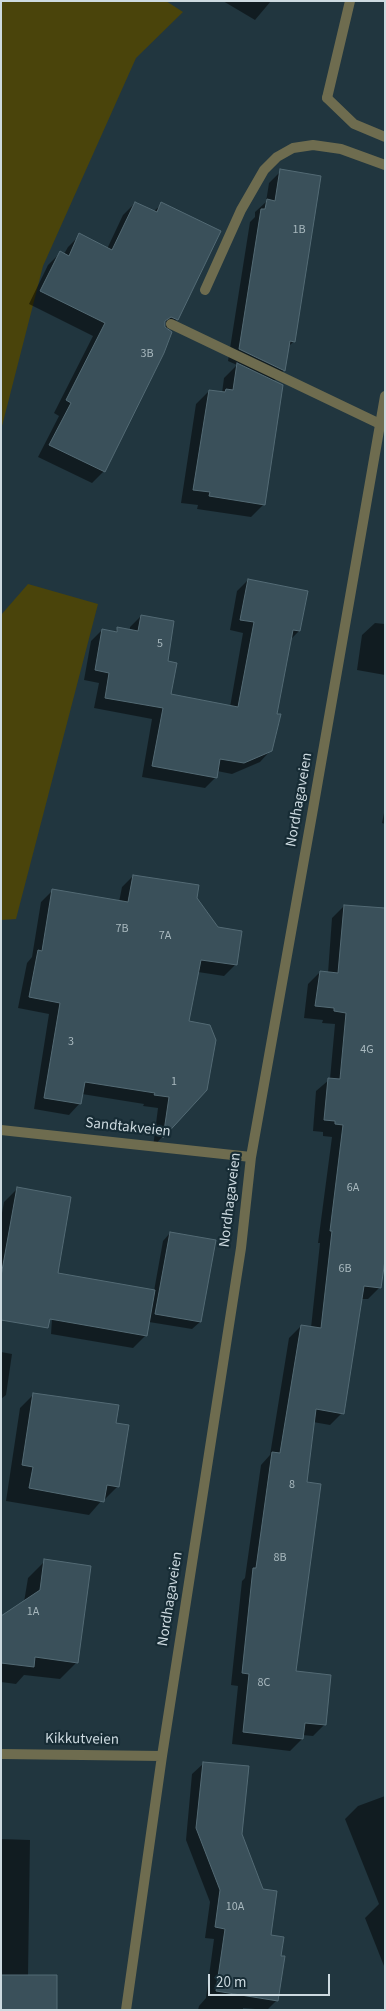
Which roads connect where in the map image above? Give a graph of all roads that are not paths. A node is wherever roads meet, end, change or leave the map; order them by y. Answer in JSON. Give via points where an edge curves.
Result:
{"nodes":[{"id":1,"x":350,"y":1,"type":"edge"},
{"id":2,"x":385,"y":137,"type":"edge"},
{"id":3,"x":385,"y":165,"type":"edge"},
{"id":4,"x":205,"y":290,"type":"dead end"},
{"id":5,"x":171,"y":324,"type":"dead end"},
{"id":6,"x":385,"y":396,"type":"edge"},
{"id":7,"x":380,"y":424,"type":"junction"},
{"id":8,"x":1,"y":1130,"type":"edge"},
{"id":9,"x":251,"y":1156,"type":"junction"},
{"id":10,"x":1,"y":1754,"type":"edge"},
{"id":11,"x":162,"y":1756,"type":"junction"},
{"id":12,"x":126,"y":2010,"type":"edge"}],
"edges":[{"from":1,"to":2,"type":"street","via":[[327,98],[354,124]]},
{"from":3,"to":4,"type":"street","via":[[341,149],[313,144],[293,148],[277,156],[264,170],[241,210]]},
{"from":5,"to":7,"type":"street"},
{"from":6,"to":7,"type":"street","name":"Nordhagaveien"},
{"from":7,"to":9,"type":"street","name":"Nordhagaveien"},
{"from":8,"to":9,"type":"street","name":"Sandtakveien"},
{"from":9,"to":11,"type":"street","name":"Nordhagaveien","via":[[241,1248]]},
{"from":10,"to":11,"type":"street","name":"Kikkutveien"},
{"from":11,"to":12,"type":"street","name":"Nordhagaveien"}]}
